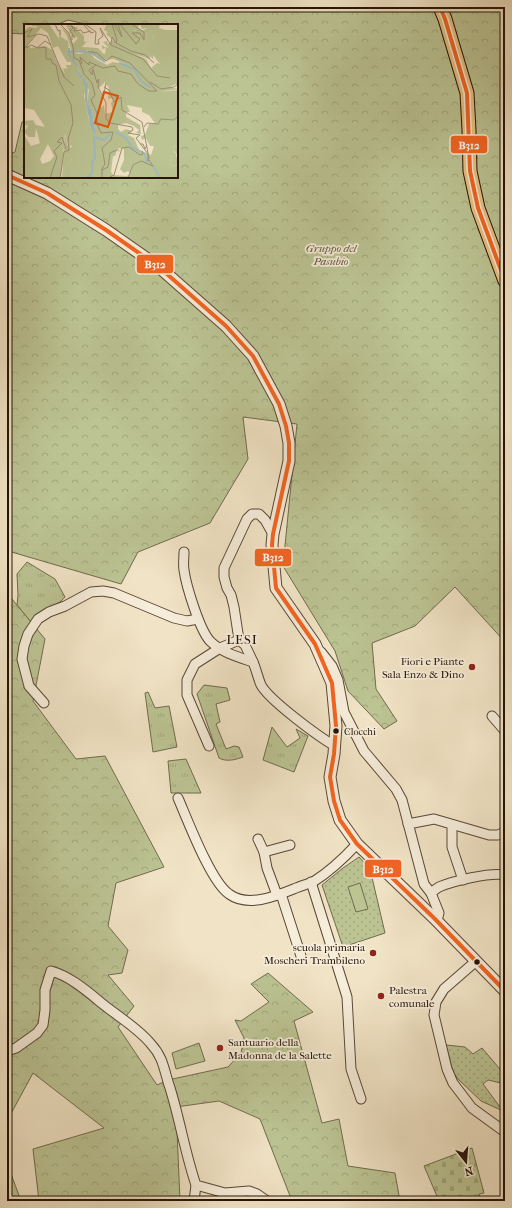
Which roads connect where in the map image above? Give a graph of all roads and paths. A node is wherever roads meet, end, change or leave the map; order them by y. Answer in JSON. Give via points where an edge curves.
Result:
{"nodes":[{"id":1,"x":440,"y":7,"type":"edge"},
{"id":2,"x":7,"y":175,"type":"edge"},
{"id":3,"x":505,"y":281,"type":"edge"},
{"id":4,"x":273,"y":534,"type":"junction"},
{"id":5,"x":184,"y":552,"type":"dead end"},
{"id":6,"x":198,"y":619,"type":"junction"},
{"id":7,"x":239,"y":640,"type":"junction"},
{"id":8,"x":315,"y":644,"type":"junction"},
{"id":9,"x":220,"y":648,"type":"junction"},
{"id":10,"x":253,"y":662,"type":"junction"},
{"id":11,"x":44,"y":703,"type":"dead end"},
{"id":12,"x":492,"y":716,"type":"dead end"},
{"id":13,"x":505,"y":732,"type":"edge"},
{"id":14,"x":209,"y":746,"type":"dead end"},
{"id":15,"x":335,"y":746,"type":"junction"},
{"id":16,"x":178,"y":798,"type":"dead end"},
{"id":17,"x":408,"y":824,"type":"junction"},
{"id":18,"x":452,"y":825,"type":"junction"},
{"id":19,"x":505,"y":832,"type":"edge"},
{"id":20,"x":258,"y":838,"type":"dead end"},
{"id":21,"x":356,"y":844,"type":"junction"},
{"id":22,"x":290,"y":845,"type":"dead end"},
{"id":23,"x":264,"y":852,"type":"junction"},
{"id":24,"x":505,"y":875,"type":"edge"},
{"id":25,"x":462,"y":880,"type":"junction"},
{"id":26,"x":311,"y":882,"type":"junction"},
{"id":27,"x":431,"y":893,"type":"junction"},
{"id":28,"x":279,"y":895,"type":"junction"},
{"id":29,"x":434,"y":918,"type":"junction"},
{"id":30,"x":301,"y":956,"type":"dead end"},
{"id":31,"x":475,"y":962,"type":"junction"},
{"id":32,"x":505,"y":991,"type":"edge"},
{"id":33,"x":7,"y":1051,"type":"edge"},
{"id":34,"x":362,"y":1099,"type":"dead end"},
{"id":35,"x":505,"y":1132,"type":"edge"},
{"id":36,"x":196,"y":1185,"type":"junction"},
{"id":37,"x":194,"y":1201,"type":"edge"},
{"id":38,"x":267,"y":1201,"type":"edge"}],
"edges":[{"from":1,"to":3,"type":"main road","via":[[467,93],[470,171],[478,208]]},
{"from":2,"to":4,"type":"street","via":[[47,193],[159,267],[226,326],[253,356],[279,404],[289,443],[289,461]]},
{"from":4,"to":7,"type":"street","via":[[259,514],[252,514],[246,519],[224,568]]},
{"from":4,"to":8,"type":"street","via":[[276,588]]},
{"from":5,"to":6,"type":"street","via":[[184,570]]},
{"from":6,"to":9,"type":"street","via":[[210,641]]},
{"from":6,"to":11,"type":"street","via":[[187,621],[174,618],[114,593],[102,591],[91,592],[49,612],[38,619],[28,634],[22,659],[29,686]]},
{"from":7,"to":9,"type":"street"},
{"from":7,"to":10,"type":"street","via":[[245,645]]},
{"from":8,"to":15,"type":"street","via":[[332,683]]},
{"from":8,"to":17,"type":"street","via":[[332,666],[338,680],[344,712],[364,751],[402,800]]},
{"from":9,"to":10,"type":"street","via":[[226,653]]},
{"from":9,"to":14,"type":"street","via":[[195,664],[187,680],[187,695]]},
{"from":10,"to":15,"type":"street","via":[[262,686],[272,697]]},
{"from":12,"to":13,"type":"street"},
{"from":15,"to":21,"type":"street","via":[[330,777],[334,801],[340,820]]},
{"from":16,"to":28,"type":"street","via":[[215,878],[228,894],[248,901]]},
{"from":17,"to":18,"type":"street","via":[[434,819]]},
{"from":17,"to":27,"type":"street","via":[[424,884]]},
{"from":18,"to":19,"type":"street","via":[[489,835]]},
{"from":18,"to":25,"type":"street","via":[[452,847]]},
{"from":20,"to":23,"type":"street"},
{"from":21,"to":26,"type":"street"},
{"from":21,"to":29,"type":"street"},
{"from":22,"to":23,"type":"street"},
{"from":23,"to":28,"type":"street","via":[[266,868]]},
{"from":24,"to":25,"type":"street"},
{"from":25,"to":27,"type":"street"},
{"from":26,"to":28,"type":"street"},
{"from":26,"to":34,"type":"street","via":[[347,997],[351,1069]]},
{"from":27,"to":29,"type":"street","via":[[439,913],[438,917]]},
{"from":28,"to":30,"type":"street"},
{"from":29,"to":31,"type":"street"},
{"from":31,"to":32,"type":"street"},
{"from":31,"to":35,"type":"street","via":[[444,989],[436,1002],[434,1015],[453,1084],[472,1108]]},
{"from":33,"to":36,"type":"street","via":[[22,1044],[43,1026],[45,990],[51,971],[59,973],[87,991],[151,1043],[163,1060]]},
{"from":36,"to":37,"type":"street"},
{"from":36,"to":38,"type":"street","via":[[225,1192],[249,1191]]}]}
